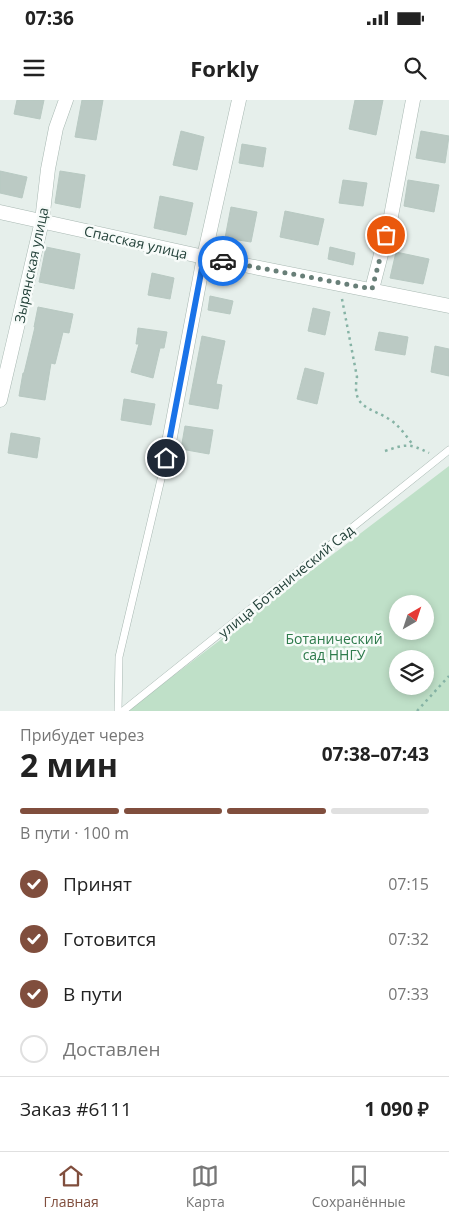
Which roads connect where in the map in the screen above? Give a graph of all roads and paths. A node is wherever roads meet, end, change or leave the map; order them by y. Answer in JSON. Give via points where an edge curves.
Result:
{"nodes":[{"id":1,"x":66,"y":100,"type":"edge"},
{"id":2,"x":239,"y":100,"type":"edge"},
{"id":3,"x":413,"y":100,"type":"edge"},
{"id":4,"x":0,"y":212,"type":"edge"},
{"id":5,"x":42,"y":221,"type":"junction"},
{"id":6,"x":204,"y":257,"type":"junction"},
{"id":7,"x":339,"y":283,"type":"junction"},
{"id":8,"x":372,"y":289,"type":"junction"},
{"id":9,"x":449,"y":306,"type":"edge"},
{"id":10,"x":0,"y":400,"type":"edge"},
{"id":11,"x":413,"y":445,"type":"junction"},
{"id":12,"x":449,"y":450,"type":"edge"},
{"id":13,"x":385,"y":451,"type":"dead end"},
{"id":14,"x":166,"y":458,"type":"joint"},
{"id":15,"x":439,"y":459,"type":"junction"},
{"id":16,"x":449,"y":676,"type":"edge"},
{"id":17,"x":118,"y":711,"type":"edge"},
{"id":18,"x":123,"y":711,"type":"edge"},
{"id":19,"x":417,"y":711,"type":"edge"}],
"edges":[{"from":1,"to":5,"type":"street","name":"Зырянская улица","via":[[56,128]]},
{"from":2,"to":6,"type":"street"},
{"from":3,"to":8,"type":"street","via":[[391,216]]},
{"from":4,"to":5,"type":"street","name":"Спасская улица"},
{"from":5,"to":6,"type":"street","name":"Спасская улица"},
{"from":5,"to":10,"type":"street","name":"Зырянская улица"},
{"from":6,"to":7,"type":"street","name":"Спасская улица"},
{"from":6,"to":14,"type":"street"},
{"from":7,"to":8,"type":"street","name":"Спасская улица"},
{"from":7,"to":11,"type":"path","via":[[357,377],[358,401],[400,428]]},
{"from":8,"to":9,"type":"street","name":"Спасская улица"},
{"from":11,"to":13,"type":"path"},
{"from":11,"to":15,"type":"path"},
{"from":12,"to":15,"type":"lane","name":"улица Ботанический Сад"},
{"from":14,"to":17,"type":"lane","via":[[119,657]]},
{"from":15,"to":18,"type":"lane","name":"улица Ботанический Сад"},
{"from":16,"to":19,"type":"path"}]}
